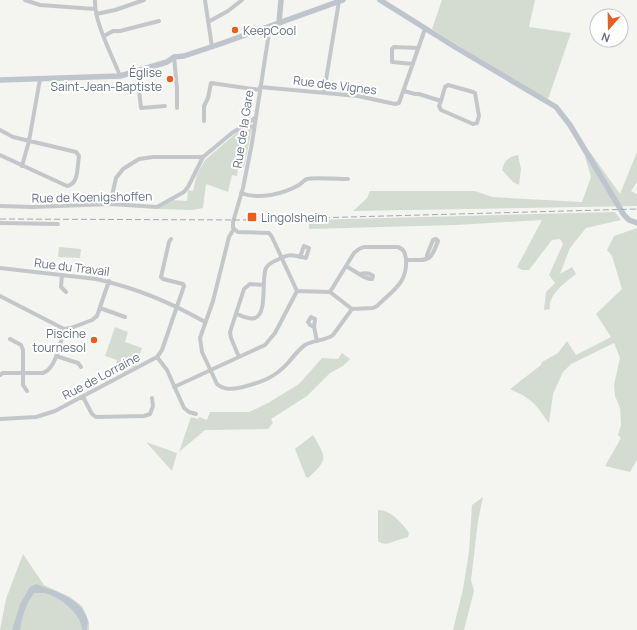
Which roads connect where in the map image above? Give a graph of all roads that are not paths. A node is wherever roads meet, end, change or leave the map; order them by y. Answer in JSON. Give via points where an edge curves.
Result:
{"nodes":[{"id":1,"x":96,"y":0,"type":"edge"},
{"id":2,"x":144,"y":0,"type":"edge"},
{"id":3,"x":205,"y":0,"type":"edge"},
{"id":4,"x":242,"y":0,"type":"edge"},
{"id":5,"x":281,"y":0,"type":"edge"},
{"id":6,"x":380,"y":0,"type":"edge"},
{"id":7,"x":26,"y":1,"type":"edge"},
{"id":8,"x":341,"y":1,"type":"edge"},
{"id":9,"x":95,"y":9,"type":"junction"},
{"id":10,"x":96,"y":14,"type":"junction"},
{"id":11,"x":159,"y":20,"type":"dead end"},
{"id":12,"x":208,"y":22,"type":"junction"},
{"id":13,"x":279,"y":23,"type":"junction"},
{"id":14,"x":267,"y":28,"type":"junction"},
{"id":15,"x":425,"y":28,"type":"junction"},
{"id":16,"x":104,"y":36,"type":"junction"},
{"id":17,"x":212,"y":47,"type":"junction"},
{"id":18,"x":418,"y":48,"type":"junction"},
{"id":19,"x":174,"y":57,"type":"junction"},
{"id":20,"x":413,"y":64,"type":"junction"},
{"id":21,"x":137,"y":72,"type":"junction"},
{"id":22,"x":120,"y":76,"type":"junction"},
{"id":23,"x":40,"y":79,"type":"junction"},
{"id":24,"x":0,"y":80,"type":"edge"},
{"id":25,"x":260,"y":88,"type":"junction"},
{"id":26,"x":404,"y":91,"type":"junction"},
{"id":27,"x":324,"y":92,"type":"junction"},
{"id":28,"x":440,"y":101,"type":"junction"},
{"id":29,"x":165,"y":106,"type":"dead end"},
{"id":30,"x":177,"y":108,"type":"dead end"},
{"id":31,"x":255,"y":118,"type":"junction"},
{"id":32,"x":204,"y":121,"type":"dead end"},
{"id":33,"x":245,"y":125,"type":"junction"},
{"id":34,"x":254,"y":127,"type":"junction"},
{"id":35,"x":0,"y":130,"type":"edge"},
{"id":36,"x":29,"y":141,"type":"junction"},
{"id":37,"x":0,"y":155,"type":"edge"},
{"id":38,"x":204,"y":157,"type":"junction"},
{"id":39,"x":22,"y":166,"type":"junction"},
{"id":40,"x":348,"y":179,"type":"dead end"},
{"id":41,"x":242,"y":193,"type":"junction"},
{"id":42,"x":110,"y":204,"type":"junction"},
{"id":43,"x":0,"y":206,"type":"edge"},
{"id":44,"x":0,"y":223,"type":"edge"},
{"id":45,"x":637,"y":223,"type":"edge"},
{"id":46,"x":58,"y":224,"type":"dead end"},
{"id":47,"x":236,"y":230,"type":"junction"},
{"id":48,"x":171,"y":239,"type":"dead end"},
{"id":49,"x":300,"y":257,"type":"dead end"},
{"id":50,"x":281,"y":258,"type":"junction"},
{"id":51,"x":427,"y":259,"type":"dead end"},
{"id":52,"x":406,"y":260,"type":"junction"},
{"id":53,"x":346,"y":266,"type":"junction"},
{"id":54,"x":0,"y":268,"type":"edge"},
{"id":55,"x":360,"y":274,"type":"dead end"},
{"id":56,"x":62,"y":275,"type":"junction"},
{"id":57,"x":108,"y":281,"type":"junction"},
{"id":58,"x":264,"y":285,"type":"junction"},
{"id":59,"x":297,"y":291,"type":"junction"},
{"id":60,"x":66,"y":292,"type":"dead end"},
{"id":61,"x":330,"y":292,"type":"junction"},
{"id":62,"x":0,"y":296,"type":"edge"},
{"id":63,"x":177,"y":306,"type":"junction"},
{"id":64,"x":100,"y":308,"type":"junction"},
{"id":65,"x":352,"y":309,"type":"junction"},
{"id":66,"x":237,"y":314,"type":"junction"},
{"id":67,"x":125,"y":317,"type":"dead end"},
{"id":68,"x":205,"y":322,"type":"junction"},
{"id":69,"x":314,"y":327,"type":"dead end"},
{"id":70,"x":64,"y":329,"type":"junction"},
{"id":71,"x":10,"y":339,"type":"dead end"},
{"id":72,"x":317,"y":341,"type":"junction"},
{"id":73,"x":56,"y":356,"type":"junction"},
{"id":74,"x":157,"y":357,"type":"junction"},
{"id":75,"x":239,"y":357,"type":"junction"},
{"id":76,"x":81,"y":367,"type":"dead end"},
{"id":77,"x":210,"y":370,"type":"junction"},
{"id":78,"x":23,"y":373,"type":"junction"},
{"id":79,"x":0,"y":375,"type":"edge"},
{"id":80,"x":174,"y":387,"type":"junction"},
{"id":81,"x":27,"y":391,"type":"dead end"},
{"id":82,"x":82,"y":396,"type":"junction"},
{"id":83,"x":152,"y":398,"type":"dead end"},
{"id":84,"x":196,"y":414,"type":"dead end"},
{"id":85,"x":0,"y":419,"type":"edge"}],
"edges":[{"from":1,"to":9,"type":"street"},
{"from":2,"to":10,"type":"street"},
{"from":3,"to":12,"type":"street"},
{"from":4,"to":12,"type":"street"},
{"from":5,"to":13,"type":"main road"},
{"from":6,"to":15,"type":"main road"},
{"from":7,"to":9,"type":"street","via":[[40,5]]},
{"from":8,"to":13,"type":"main road"},
{"from":8,"to":27,"type":"street"},
{"from":9,"to":10,"type":"street"},
{"from":10,"to":16,"type":"street"},
{"from":11,"to":16,"type":"street","via":[[113,31]]},
{"from":12,"to":17,"type":"street"},
{"from":13,"to":14,"type":"main road"},
{"from":14,"to":17,"type":"main road"},
{"from":14,"to":25,"type":"street","name":"Rue de la Gare"},
{"from":15,"to":18,"type":"street","name":"Rue des Vignes"},
{"from":15,"to":45,"type":"main road","via":[[559,110],[624,215]]},
{"from":16,"to":22,"type":"street"},
{"from":17,"to":19,"type":"main road"},
{"from":18,"to":20,"type":"street","name":"Rue des Vignes"},
{"from":18,"to":20,"type":"street","via":[[392,49],[392,62]]},
{"from":19,"to":21,"type":"main road","via":[[167,62]]},
{"from":19,"to":30,"type":"street"},
{"from":20,"to":26,"type":"street","name":"Rue des Vignes"},
{"from":21,"to":22,"type":"main road"},
{"from":21,"to":29,"type":"street","via":[[141,108]]},
{"from":22,"to":23,"type":"main road"},
{"from":23,"to":24,"type":"main road"},
{"from":23,"to":36,"type":"street"},
{"from":25,"to":27,"type":"street","name":"Rue des Vignes"},
{"from":25,"to":31,"type":"street","name":"Rue de la Gare"},
{"from":25,"to":32,"type":"street","name":"Rue des Vignes","via":[[211,83],[204,106]]},
{"from":26,"to":27,"type":"street","name":"Rue des Vignes","via":[[399,103],[395,104]]},
{"from":26,"to":28,"type":"street"},
{"from":28,"to":28,"type":"street","via":[[441,110],[473,124],[477,123],[479,116],[475,93],[448,85]]},
{"from":31,"to":33,"type":"street","name":"Rue de Koenigshoffen"},
{"from":31,"to":34,"type":"street","name":"Rue de la Gare"},
{"from":33,"to":34,"type":"street"},
{"from":33,"to":38,"type":"street","name":"Rue de Koenigshoffen"},
{"from":34,"to":41,"type":"street","name":"Rue de la Gare"},
{"from":35,"to":36,"type":"street"},
{"from":36,"to":39,"type":"street"},
{"from":36,"to":39,"type":"street","via":[[78,154],[75,181],[67,186]]},
{"from":37,"to":39,"type":"street"},
{"from":38,"to":42,"type":"street","name":"Rue de Koenigshoffen","via":[[184,192],[159,206]]},
{"from":38,"to":42,"type":"street","via":[[148,157],[134,161],[116,178]]},
{"from":40,"to":41,"type":"street","via":[[306,179],[299,185],[264,196]]},
{"from":41,"to":47,"type":"street","name":"Rue de la Gare","via":[[233,222]]},
{"from":42,"to":43,"type":"street","name":"Rue de Koenigshoffen"},
{"from":44,"to":46,"type":"street"},
{"from":47,"to":50,"type":"street","via":[[268,233]]},
{"from":47,"to":68,"type":"street","name":"Rue de la Gare","via":[[229,237]]},
{"from":48,"to":63,"type":"street","name":"Rue de Lorraine","via":[[161,277],[183,284]]},
{"from":49,"to":50,"type":"street","via":[[291,254]]},
{"from":50,"to":58,"type":"street","via":[[266,267]]},
{"from":50,"to":59,"type":"street"},
{"from":51,"to":52,"type":"street"},
{"from":52,"to":53,"type":"street","via":[[402,248],[364,247],[354,253]]},
{"from":52,"to":65,"type":"street","via":[[406,273],[401,283],[377,306]]},
{"from":53,"to":55,"type":"street"},
{"from":53,"to":61,"type":"street"},
{"from":54,"to":56,"type":"street","name":"Rue du Travail"},
{"from":56,"to":57,"type":"street","name":"Rue du Travail"},
{"from":56,"to":60,"type":"street","via":[[60,287]]},
{"from":57,"to":63,"type":"street","name":"Rue du Travail"},
{"from":57,"to":64,"type":"street"},
{"from":58,"to":66,"type":"street","via":[[250,284],[244,289]]},
{"from":58,"to":66,"type":"street","via":[[259,315],[253,318]]},
{"from":59,"to":61,"type":"street"},
{"from":59,"to":75,"type":"street","via":[[270,340]]},
{"from":61,"to":65,"type":"street"},
{"from":62,"to":70,"type":"street"},
{"from":63,"to":68,"type":"street","name":"Rue du Travail"},
{"from":63,"to":74,"type":"street","name":"Rue de Lorraine","via":[[162,350]]},
{"from":64,"to":67,"type":"street"},
{"from":64,"to":70,"type":"street","via":[[92,320]]},
{"from":65,"to":72,"type":"street","name":"Rue de la Gare","via":[[333,335]]},
{"from":66,"to":75,"type":"street","via":[[230,332]]},
{"from":68,"to":77,"type":"street","name":"Rue de la Gare","via":[[200,338],[202,352]]},
{"from":69,"to":72,"type":"street"},
{"from":70,"to":73,"type":"street"},
{"from":71,"to":78,"type":"street","via":[[21,345],[23,350]]},
{"from":72,"to":77,"type":"street","name":"Rue de la Gare","via":[[305,345],[277,373],[258,383],[225,389],[217,384]]},
{"from":73,"to":76,"type":"street","via":[[78,363]]},
{"from":73,"to":78,"type":"street","via":[[48,372]]},
{"from":74,"to":80,"type":"street","via":[[167,370]]},
{"from":74,"to":82,"type":"street","name":"Rue de Lorraine"},
{"from":75,"to":77,"type":"street"},
{"from":77,"to":80,"type":"street"},
{"from":78,"to":79,"type":"street"},
{"from":78,"to":81,"type":"street","via":[[23,385]]},
{"from":80,"to":84,"type":"street","via":[[184,408]]},
{"from":82,"to":83,"type":"street","via":[[96,417],[150,414]]},
{"from":82,"to":85,"type":"street","name":"Rue de Lorraine","via":[[44,415]]}]}
